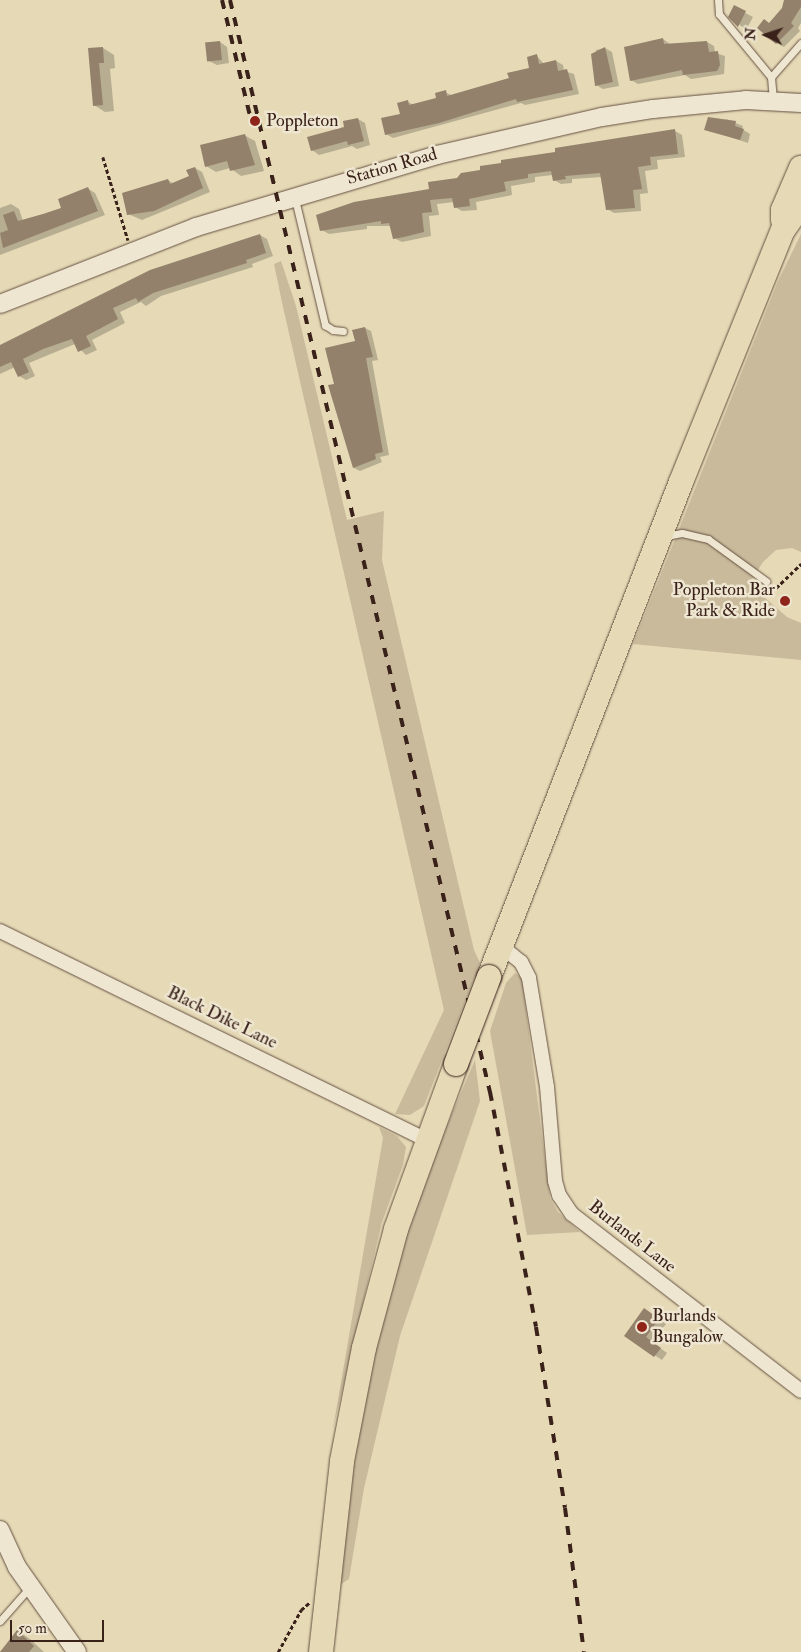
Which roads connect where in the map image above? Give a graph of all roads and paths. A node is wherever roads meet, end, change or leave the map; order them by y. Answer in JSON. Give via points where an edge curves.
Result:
{"nodes":[{"id":1,"x":718,"y":0,"type":"edge"},
{"id":2,"x":801,"y":43,"type":"edge"},
{"id":3,"x":771,"y":77,"type":"junction"},
{"id":4,"x":801,"y":95,"type":"edge"},
{"id":5,"x":786,"y":101,"type":"edge"},
{"id":6,"x":801,"y":119,"type":"edge"},
{"id":7,"x":103,"y":157,"type":"dead end"},
{"id":8,"x":799,"y":187,"type":"edge"},
{"id":9,"x":294,"y":196,"type":"junction"},
{"id":10,"x":792,"y":225,"type":"edge"},
{"id":11,"x":132,"y":251,"type":"junction"},
{"id":12,"x":0,"y":304,"type":"edge"},
{"id":13,"x":343,"y":331,"type":"dead end"},
{"id":14,"x":660,"y":537,"type":"junction"},
{"id":15,"x":801,"y":564,"type":"edge"},
{"id":16,"x":766,"y":581,"type":"dead end"},
{"id":17,"x":776,"y":588,"type":"dead end"},
{"id":18,"x":0,"y":931,"type":"edge"},
{"id":19,"x":502,"y":946,"type":"junction"},
{"id":20,"x":427,"y":1140,"type":"junction"},
{"id":21,"x":801,"y":1391,"type":"edge"},
{"id":22,"x":0,"y":1530,"type":"edge"},
{"id":23,"x":30,"y":1587,"type":"junction"},
{"id":24,"x":325,"y":1598,"type":"junction"},
{"id":25,"x":0,"y":1620,"type":"edge"},
{"id":26,"x":77,"y":1652,"type":"edge"},
{"id":27,"x":278,"y":1652,"type":"edge"},
{"id":28,"x":321,"y":1652,"type":"edge"}],
"edges":[{"from":1,"to":3,"type":"lane","via":[[719,14]]},
{"from":2,"to":3,"type":"lane"},
{"from":3,"to":5,"type":"lane"},
{"from":4,"to":5,"type":"street","name":"Station Road"},
{"from":5,"to":6,"type":"street"},
{"from":5,"to":9,"type":"street","name":"Station Road","via":[[653,109],[602,117],[437,154]]},
{"from":7,"to":11,"type":"path"},
{"from":8,"to":10,"type":"highway","via":[[783,210]]},
{"from":9,"to":11,"type":"street","name":"Station Road"},
{"from":9,"to":13,"type":"lane","via":[[325,325],[332,330]]},
{"from":10,"to":14,"type":"highway"},
{"from":11,"to":12,"type":"street","name":"Station Road"},
{"from":14,"to":16,"type":"lane","via":[[682,534],[708,539]]},
{"from":14,"to":19,"type":"highway"},
{"from":15,"to":17,"type":"path"},
{"from":18,"to":20,"type":"street","name":"Black Dike Lane"},
{"from":19,"to":20,"type":"highway","bridge":true},
{"from":19,"to":21,"type":"street","name":"Burlands Lane","via":[[521,962],[530,978],[547,1087],[555,1181],[572,1214]]},
{"from":20,"to":24,"type":"highway","via":[[396,1229],[364,1348],[342,1461]]},
{"from":22,"to":23,"type":"street"},
{"from":23,"to":25,"type":"lane"},
{"from":23,"to":26,"type":"street"},
{"from":24,"to":27,"type":"path","via":[[312,1600],[301,1610]]},
{"from":24,"to":28,"type":"highway"}]}
